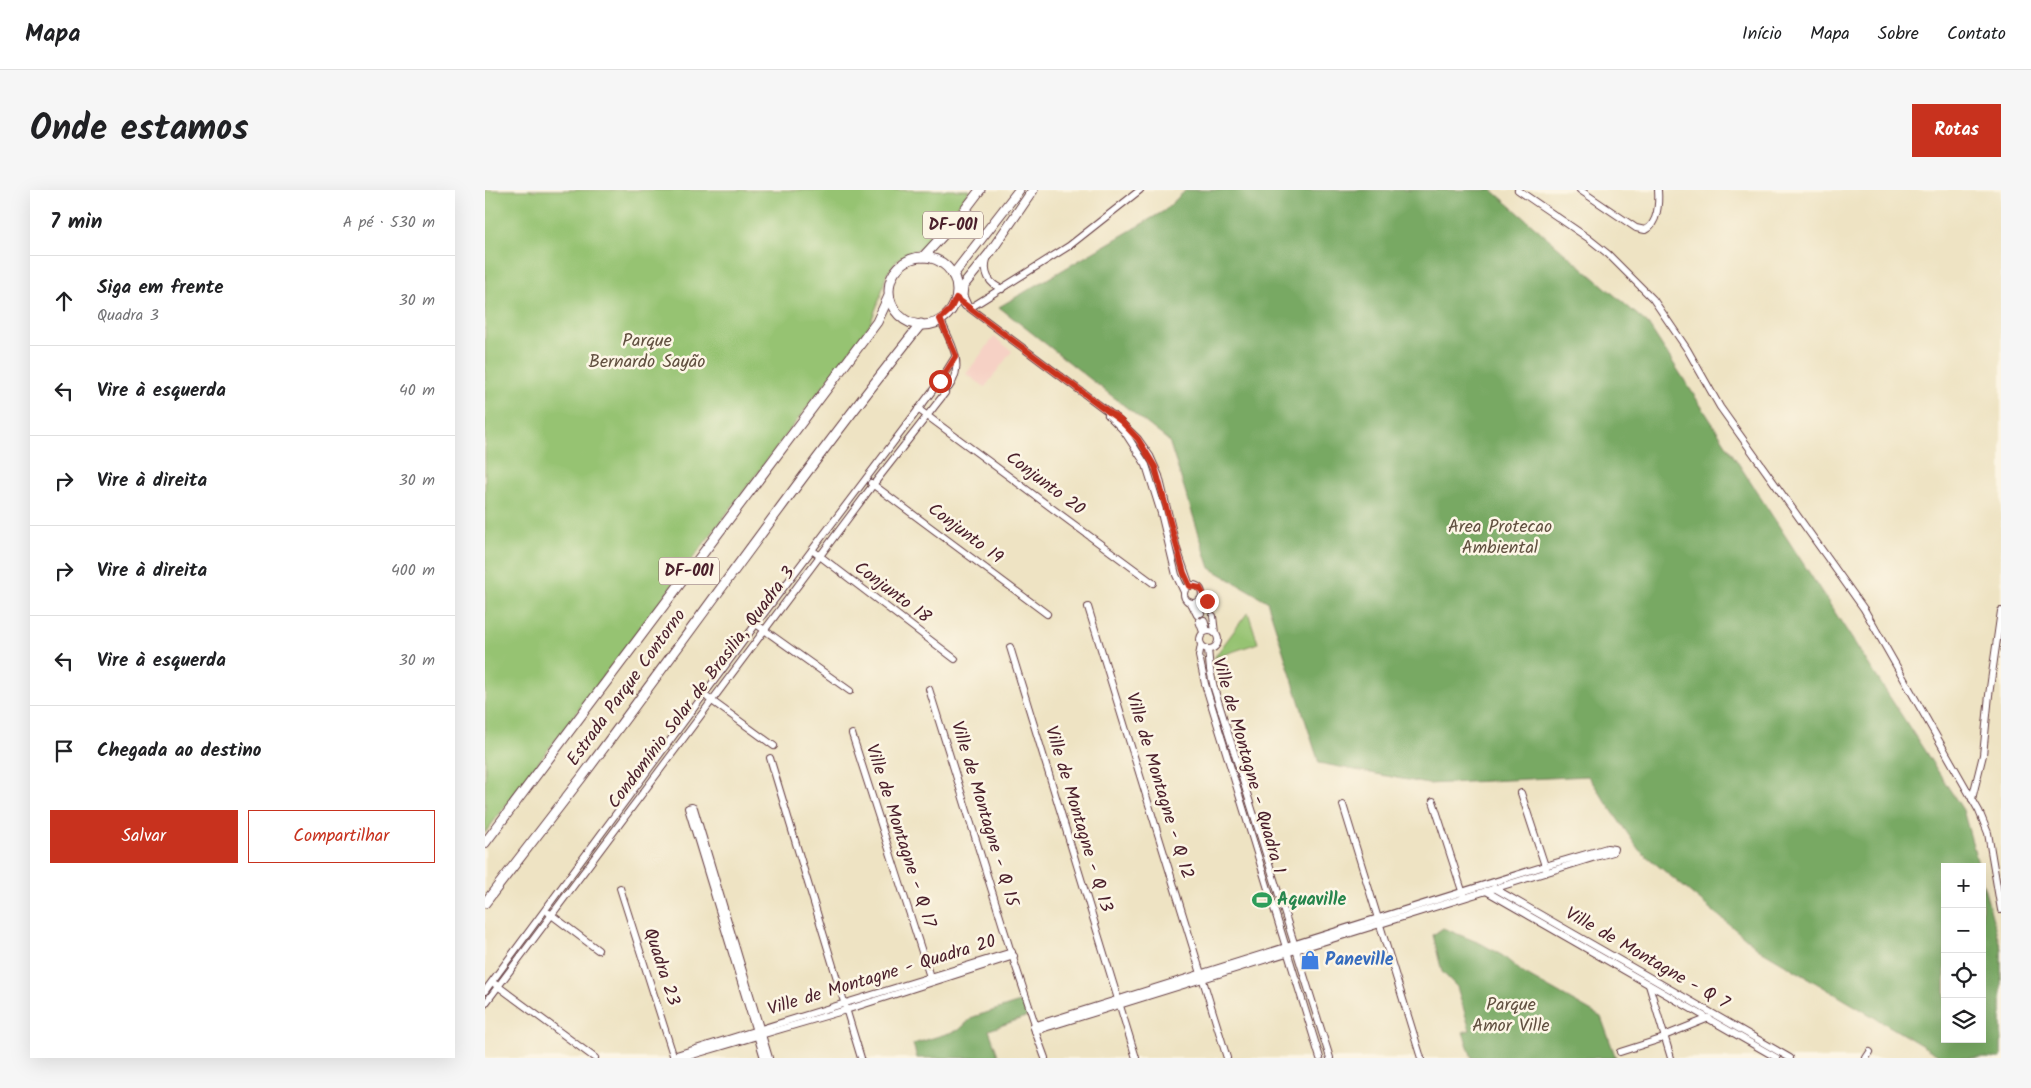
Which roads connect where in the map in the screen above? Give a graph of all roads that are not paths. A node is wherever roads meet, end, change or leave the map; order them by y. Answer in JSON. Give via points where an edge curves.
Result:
{"nodes":[{"id":1,"x":980,"y":190,"type":"edge"},
{"id":2,"x":1019,"y":190,"type":"edge"},
{"id":3,"x":1033,"y":190,"type":"edge"},
{"id":4,"x":1140,"y":190,"type":"edge"},
{"id":5,"x":1518,"y":190,"type":"edge"},
{"id":6,"x":1580,"y":190,"type":"edge"},
{"id":7,"x":1658,"y":190,"type":"edge"},
{"id":8,"x":989,"y":254,"type":"junction"},
{"id":9,"x":923,"y":257,"type":"junction"},
{"id":10,"x":953,"y":276,"type":"junction"},
{"id":11,"x":1002,"y":289,"type":"junction"},
{"id":12,"x":889,"y":296,"type":"junction"},
{"id":13,"x":956,"y":298,"type":"junction"},
{"id":14,"x":968,"y":306,"type":"junction"},
{"id":15,"x":940,"y":319,"type":"junction"},
{"id":16,"x":921,"y":324,"type":"junction"},
{"id":17,"x":956,"y":356,"type":"junction"},
{"id":18,"x":949,"y":387,"type":"dead end"},
{"id":19,"x":945,"y":393,"type":"dead end"},
{"id":20,"x":1100,"y":406,"type":"junction"},
{"id":21,"x":918,"y":409,"type":"junction"},
{"id":22,"x":927,"y":415,"type":"junction"},
{"id":23,"x":865,"y":478,"type":"junction"},
{"id":24,"x":873,"y":485,"type":"junction"},
{"id":25,"x":812,"y":550,"type":"junction"},
{"id":26,"x":819,"y":556,"type":"junction"},
{"id":27,"x":1153,"y":583,"type":"dead end"},
{"id":28,"x":1190,"y":586,"type":"junction"},
{"id":29,"x":1184,"y":592,"type":"junction"},
{"id":30,"x":1202,"y":594,"type":"junction"},
{"id":31,"x":1193,"y":603,"type":"junction"},
{"id":32,"x":1088,"y":607,"type":"dead end"},
{"id":33,"x":2001,"y":612,"type":"edge"},
{"id":34,"x":1047,"y":614,"type":"dead end"},
{"id":35,"x":756,"y":624,"type":"junction"},
{"id":36,"x":765,"y":630,"type":"junction"},
{"id":37,"x":1205,"y":631,"type":"junction"},
{"id":38,"x":1215,"y":632,"type":"junction"},
{"id":39,"x":1201,"y":645,"type":"junction"},
{"id":40,"x":1010,"y":646,"type":"dead end"},
{"id":41,"x":1208,"y":649,"type":"junction"},
{"id":42,"x":955,"y":659,"type":"dead end"},
{"id":43,"x":929,"y":689,"type":"dead end"},
{"id":44,"x":850,"y":691,"type":"dead end"},
{"id":45,"x":704,"y":695,"type":"junction"},
{"id":46,"x":711,"y":700,"type":"junction"},
{"id":47,"x":852,"y":734,"type":"dead end"},
{"id":48,"x":1231,"y":742,"type":"junction"},
{"id":49,"x":1223,"y":744,"type":"junction"},
{"id":50,"x":774,"y":746,"type":"dead end"},
{"id":51,"x":770,"y":758,"type":"dead end"},
{"id":52,"x":1521,"y":793,"type":"dead end"},
{"id":53,"x":1972,"y":799,"type":"junction"},
{"id":54,"x":1433,"y":801,"type":"dead end"},
{"id":55,"x":1343,"y":805,"type":"dead end"},
{"id":56,"x":693,"y":808,"type":"dead end"},
{"id":57,"x":618,"y":810,"type":"junction"},
{"id":58,"x":625,"y":815,"type":"junction"},
{"id":59,"x":485,"y":844,"type":"edge"},
{"id":60,"x":1610,"y":850,"type":"dead end"},
{"id":61,"x":1265,"y":851,"type":"junction"},
{"id":62,"x":1257,"y":854,"type":"junction"},
{"id":63,"x":1546,"y":869,"type":"junction"},
{"id":64,"x":620,"y":888,"type":"dead end"},
{"id":65,"x":1488,"y":888,"type":"junction"},
{"id":66,"x":1463,"y":895,"type":"junction"},
{"id":67,"x":485,"y":903,"type":"edge"},
{"id":68,"x":545,"y":910,"type":"junction"},
{"id":69,"x":2001,"y":910,"type":"edge"},
{"id":70,"x":553,"y":916,"type":"junction"},
{"id":71,"x":1378,"y":921,"type":"junction"},
{"id":72,"x":1294,"y":947,"type":"junction"},
{"id":73,"x":598,"y":950,"type":"dead end"},
{"id":74,"x":1286,"y":950,"type":"junction"},
{"id":75,"x":1011,"y":953,"type":"junction"},
{"id":76,"x":1202,"y":976,"type":"junction"},
{"id":77,"x":1648,"y":976,"type":"junction"},
{"id":78,"x":931,"y":979,"type":"junction"},
{"id":79,"x":492,"y":982,"type":"junction"},
{"id":80,"x":1649,"y":985,"type":"junction"},
{"id":81,"x":498,"y":986,"type":"junction"},
{"id":82,"x":485,"y":991,"type":"edge"},
{"id":83,"x":1119,"y":1002,"type":"junction"},
{"id":84,"x":485,"y":1004,"type":"edge"},
{"id":85,"x":845,"y":1007,"type":"junction"},
{"id":86,"x":1715,"y":1015,"type":"junction"},
{"id":87,"x":1708,"y":1018,"type":"junction"},
{"id":88,"x":1035,"y":1029,"type":"junction"},
{"id":89,"x":759,"y":1033,"type":"junction"},
{"id":90,"x":1664,"y":1037,"type":"junction"},
{"id":91,"x":1327,"y":1049,"type":"junction"},
{"id":92,"x":1620,"y":1052,"type":"dead end"},
{"id":93,"x":1319,"y":1055,"type":"edge"},
{"id":94,"x":674,"y":1057,"type":"edge"},
{"id":95,"x":595,"y":1058,"type":"edge"},
{"id":96,"x":682,"y":1058,"type":"edge"},
{"id":97,"x":764,"y":1058,"type":"edge"},
{"id":98,"x":769,"y":1058,"type":"edge"},
{"id":99,"x":861,"y":1058,"type":"edge"},
{"id":100,"x":1045,"y":1058,"type":"edge"},
{"id":101,"x":1136,"y":1058,"type":"edge"},
{"id":102,"x":1227,"y":1058,"type":"edge"},
{"id":103,"x":1330,"y":1058,"type":"edge"},
{"id":104,"x":1421,"y":1058,"type":"edge"},
{"id":105,"x":1671,"y":1058,"type":"edge"},
{"id":106,"x":1777,"y":1058,"type":"edge"},
{"id":107,"x":1790,"y":1058,"type":"edge"}],
"edges":[{"from":1,"to":9,"type":"main road","number":"DF-001"},
{"from":2,"to":10,"type":"main road","number":"DF-001"},
{"from":3,"to":8,"type":"main road"},
{"from":4,"to":11,"type":"street","via":[[1069,246]]},
{"from":5,"to":53,"type":"street","via":[[1594,243],[1653,299],[1721,407],[1864,609]]},
{"from":6,"to":7,"type":"street","via":[[1636,228],[1645,230],[1651,226],[1658,205]]},
{"from":8,"to":11,"type":"street","via":[[985,266],[987,274],[994,286]]},
{"from":8,"to":14,"type":"main road","via":[[963,286],[962,296]]},
{"from":9,"to":10,"type":"main road","number":"DF-001","via":[[941,262]]},
{"from":9,"to":12,"type":"main road","number":"DF-001","via":[[898,268],[891,280]]},
{"from":10,"to":13,"type":"main road"},
{"from":11,"to":14,"type":"street"},
{"from":12,"to":16,"type":"main road","via":[[899,315]]},
{"from":12,"to":59,"type":"main road","name":"Estrada Parque Contorno","number":"DF-001","via":[[877,322]]},
{"from":13,"to":14,"type":"street"},
{"from":13,"to":15,"type":"main road"},
{"from":14,"to":20,"type":"street"},
{"from":15,"to":16,"type":"main road"},
{"from":15,"to":17,"type":"street"},
{"from":16,"to":67,"type":"main road","name":"Estrada Parque Contorno","number":"DF-001"},
{"from":17,"to":18,"type":"street","via":[[955,376]]},
{"from":17,"to":21,"type":"street","name":"Condomínio Solar de Brasilia, Quadra 3"},
{"from":19,"to":22,"type":"street","name":"Condomínio Solar de Brasilia, Quadra 3"},
{"from":20,"to":28,"type":"street","via":[[1131,431],[1155,467]]},
{"from":20,"to":29,"type":"street","via":[[1124,431],[1146,465],[1176,575]]},
{"from":21,"to":22,"type":"street","name":"Conjunto 20"},
{"from":21,"to":23,"type":"street","name":"Condomínio Solar de Brasilia, Quadra 3"},
{"from":22,"to":24,"type":"street","name":"Condomínio Solar de Brasilia, Quadra 3"},
{"from":22,"to":27,"type":"street","name":"Conjunto 20"},
{"from":23,"to":24,"type":"street","name":"Conjunto 19"},
{"from":23,"to":25,"type":"street","name":"Condomínio Solar de Brasilia, Quadra 3"},
{"from":24,"to":26,"type":"street","name":"Condomínio Solar de Brasilia, Quadra 3"},
{"from":24,"to":34,"type":"street","name":"Conjunto 19"},
{"from":25,"to":26,"type":"street","name":"Conjunto 18"},
{"from":25,"to":35,"type":"street","name":"Condomínio Solar de Brasilia, Quadra 3"},
{"from":26,"to":36,"type":"street","name":"Condomínio Solar de Brasilia, Quadra 3"},
{"from":26,"to":42,"type":"street","name":"Conjunto 18"},
{"from":28,"to":29,"type":"street"},
{"from":28,"to":30,"type":"street","via":[[1197,586]]},
{"from":29,"to":31,"type":"street","via":[[1186,600]]},
{"from":30,"to":31,"type":"street","via":[[1199,601]]},
{"from":30,"to":38,"type":"street","via":[[1212,612]]},
{"from":31,"to":37,"type":"street"},
{"from":32,"to":76,"type":"street","name":"Ville de Montagne - Q 12"},
{"from":33,"to":53,"type":"street","via":[[1983,755]]},
{"from":35,"to":36,"type":"street"},
{"from":35,"to":45,"type":"street","name":"Condomínio Solar de Brasilia, Quadra 3"},
{"from":36,"to":44,"type":"street"},
{"from":36,"to":46,"type":"street","name":"Condomínio Solar de Brasilia, Quadra 3"},
{"from":37,"to":38,"type":"street"},
{"from":37,"to":39,"type":"street","via":[[1199,638]]},
{"from":38,"to":41,"type":"street","via":[[1217,644]]},
{"from":39,"to":41,"type":"street"},
{"from":39,"to":49,"type":"street","name":"Ville de Montagne - Quadra 1","via":[[1199,656]]},
{"from":40,"to":83,"type":"street","name":"Ville de Montagne - Q 13"},
{"from":41,"to":48,"type":"street","name":"Ville de Montagne - Quadra 1","via":[[1214,688]]},
{"from":43,"to":75,"type":"street","name":"Ville de Montagne - Q 15"},
{"from":45,"to":46,"type":"street"},
{"from":45,"to":57,"type":"street","name":"Condomínio Solar de Brasilia, Quadra 3"},
{"from":46,"to":50,"type":"street"},
{"from":46,"to":58,"type":"street","name":"Condomínio Solar de Brasilia, Quadra 3"},
{"from":47,"to":78,"type":"street","name":"Ville de Montagne - Q 17"},
{"from":48,"to":49,"type":"street"},
{"from":48,"to":61,"type":"street","name":"Ville de Montagne - Quadra 1"},
{"from":49,"to":62,"type":"street","name":"Ville de Montagne - Quadra 1"},
{"from":51,"to":85,"type":"street"},
{"from":52,"to":63,"type":"street"},
{"from":53,"to":69,"type":"street","via":[[1988,833]]},
{"from":54,"to":66,"type":"street"},
{"from":55,"to":71,"type":"street"},
{"from":56,"to":89,"type":"street","via":[[687,810]]},
{"from":57,"to":58,"type":"street"},
{"from":57,"to":68,"type":"street","name":"Condomínio Solar de Brasilia, Quadra 3"},
{"from":58,"to":70,"type":"street","name":"Condomínio Solar de Brasilia, Quadra 3"},
{"from":60,"to":63,"type":"street"},
{"from":61,"to":62,"type":"street"},
{"from":61,"to":72,"type":"street","name":"Ville de Montagne - Quadra 1"},
{"from":62,"to":74,"type":"street","name":"Ville de Montagne - Quadra 1"},
{"from":63,"to":65,"type":"street"},
{"from":64,"to":94,"type":"street","name":"Quadra 23"},
{"from":65,"to":66,"type":"street"},
{"from":65,"to":77,"type":"street","name":"Ville de Montagne - Q 7"},
{"from":65,"to":80,"type":"street","name":"Ville de Montagne - Q 7"},
{"from":66,"to":71,"type":"street"},
{"from":68,"to":70,"type":"street"},
{"from":68,"to":79,"type":"street","name":"Condomínio Solar de Brasilia, Quadra 3"},
{"from":70,"to":73,"type":"street"},
{"from":70,"to":81,"type":"street","name":"Condomínio Solar de Brasilia, Quadra 3"},
{"from":71,"to":72,"type":"street"},
{"from":71,"to":104,"type":"street"},
{"from":72,"to":74,"type":"street"},
{"from":72,"to":91,"type":"street","name":"Ville de Montagne - Quadra 1"},
{"from":74,"to":76,"type":"street"},
{"from":74,"to":93,"type":"street","name":"Ville de Montagne - Quadra 1"},
{"from":75,"to":78,"type":"street","name":"Ville de Montagne - Quadra 20"},
{"from":75,"to":88,"type":"street","name":"Ville de Montagne - Quadra 20"},
{"from":76,"to":83,"type":"street"},
{"from":76,"to":102,"type":"street","name":"Ville de Montagne - Q 12"},
{"from":77,"to":80,"type":"street"},
{"from":77,"to":86,"type":"street","name":"Ville de Montagne - Q 7"},
{"from":78,"to":85,"type":"street","name":"Ville de Montagne - Quadra 20"},
{"from":79,"to":81,"type":"street"},
{"from":79,"to":82,"type":"street","name":"Condomínio Solar de Brasilia, Quadra 3"},
{"from":80,"to":87,"type":"street","name":"Ville de Montagne - Q 7"},
{"from":80,"to":90,"type":"street"},
{"from":81,"to":84,"type":"street","name":"Condomínio Solar de Brasilia, Quadra 3"},
{"from":81,"to":95,"type":"street"},
{"from":83,"to":88,"type":"street"},
{"from":83,"to":101,"type":"street","name":"Ville de Montagne - Q 13"},
{"from":85,"to":89,"type":"street","name":"Ville de Montagne - Quadra 20"},
{"from":85,"to":99,"type":"street"},
{"from":86,"to":87,"type":"street"},
{"from":86,"to":107,"type":"street","name":"Ville de Montagne - Q 7"},
{"from":87,"to":90,"type":"street"},
{"from":87,"to":106,"type":"street","name":"Ville de Montagne - Q 7"},
{"from":88,"to":100,"type":"street","name":"Ville de Montagne - Quadra 20"},
{"from":89,"to":94,"type":"street"},
{"from":89,"to":96,"type":"street"},
{"from":89,"to":97,"type":"street","name":"Ville de Montagne - Quadra 20"},
{"from":89,"to":98,"type":"street","name":"Ville de Montagne - Quadra 20"},
{"from":90,"to":92,"type":"street"},
{"from":90,"to":105,"type":"street"},
{"from":91,"to":93,"type":"street"},
{"from":91,"to":103,"type":"street","name":"Ville de Montagne - Quadra 1"}]}
